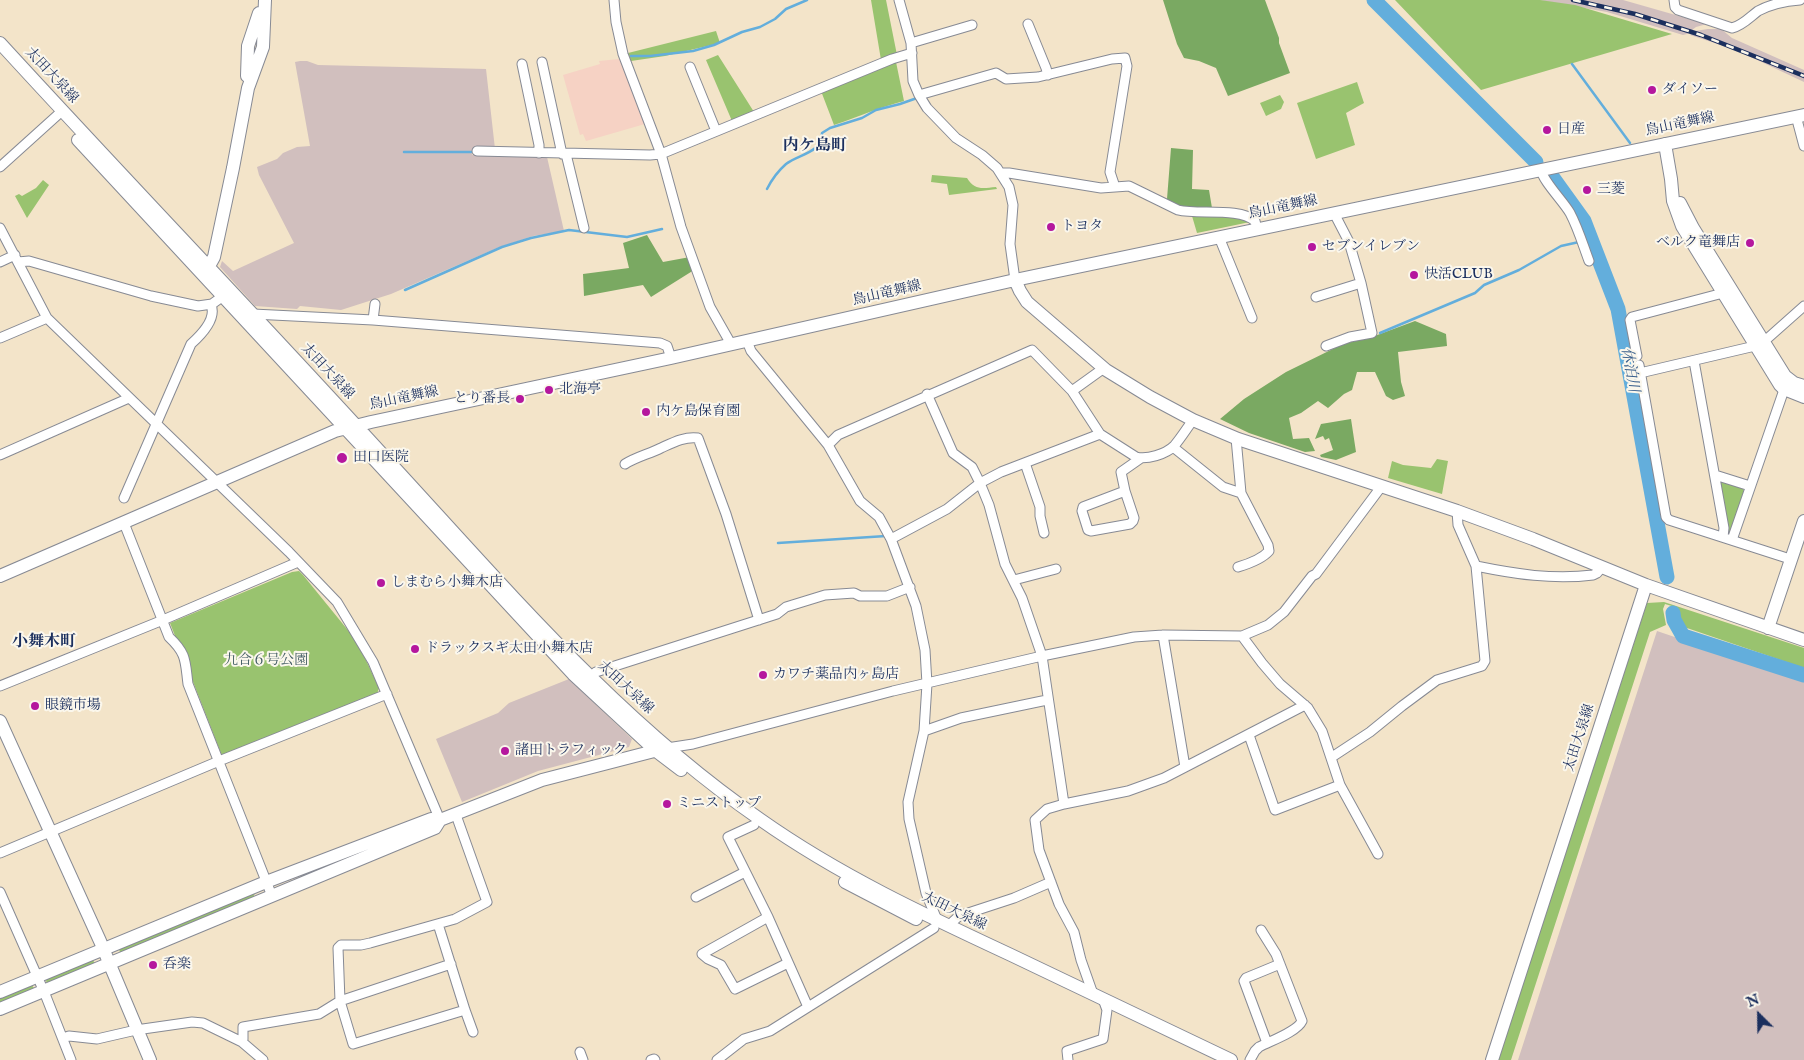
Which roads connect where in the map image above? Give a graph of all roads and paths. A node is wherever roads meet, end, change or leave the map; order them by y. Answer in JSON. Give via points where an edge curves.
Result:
{"nodes":[{"id":1,"x":265,"y":0,"type":"edge"},
{"id":2,"x":614,"y":0,"type":"edge"},
{"id":3,"x":899,"y":0,"type":"edge"},
{"id":4,"x":1674,"y":0,"type":"edge"},
{"id":5,"x":1800,"y":0,"type":"edge"},
{"id":6,"x":1028,"y":24,"type":"dead end"},
{"id":7,"x":972,"y":25,"type":"dead end"},
{"id":8,"x":0,"y":43,"type":"edge"},
{"id":9,"x":911,"y":43,"type":"junction"},
{"id":10,"x":912,"y":53,"type":"junction"},
{"id":11,"x":0,"y":56,"type":"edge"},
{"id":12,"x":542,"y":62,"type":"dead end"},
{"id":13,"x":522,"y":64,"type":"dead end"},
{"id":14,"x":690,"y":67,"type":"dead end"},
{"id":15,"x":1048,"y":75,"type":"junction"},
{"id":16,"x":919,"y":95,"type":"junction"},
{"id":17,"x":59,"y":114,"type":"junction"},
{"id":18,"x":1800,"y":115,"type":"edge"},
{"id":19,"x":716,"y":131,"type":"junction"},
{"id":20,"x":1665,"y":144,"type":"junction"},
{"id":21,"x":1804,"y":146,"type":"edge"},
{"id":22,"x":477,"y":151,"type":"dead end"},
{"id":23,"x":539,"y":153,"type":"junction"},
{"id":24,"x":564,"y":154,"type":"junction"},
{"id":25,"x":661,"y":154,"type":"junction"},
{"id":26,"x":0,"y":167,"type":"edge"},
{"id":27,"x":1541,"y":170,"type":"junction"},
{"id":28,"x":1001,"y":173,"type":"junction"},
{"id":29,"x":1115,"y":187,"type":"junction"},
{"id":30,"x":1334,"y":213,"type":"junction"},
{"id":31,"x":0,"y":228,"type":"edge"},
{"id":32,"x":584,"y":228,"type":"dead end"},
{"id":33,"x":1257,"y":229,"type":"junction"},
{"id":34,"x":1220,"y":237,"type":"junction"},
{"id":35,"x":17,"y":258,"type":"junction"},
{"id":36,"x":1589,"y":261,"type":"dead end"},
{"id":37,"x":0,"y":262,"type":"edge"},
{"id":38,"x":205,"y":270,"type":"junction"},
{"id":39,"x":1015,"y":280,"type":"junction"},
{"id":40,"x":1361,"y":282,"type":"junction"},
{"id":41,"x":1728,"y":292,"type":"junction"},
{"id":42,"x":227,"y":293,"type":"junction"},
{"id":43,"x":1316,"y":297,"type":"dead end"},
{"id":44,"x":211,"y":304,"type":"junction"},
{"id":45,"x":375,"y":304,"type":"dead end"},
{"id":46,"x":1804,"y":306,"type":"edge"},
{"id":47,"x":253,"y":314,"type":"junction"},
{"id":48,"x":47,"y":318,"type":"junction"},
{"id":49,"x":1252,"y":318,"type":"dead end"},
{"id":50,"x":373,"y":320,"type":"junction"},
{"id":51,"x":0,"y":338,"type":"edge"},
{"id":52,"x":747,"y":341,"type":"junction"},
{"id":53,"x":1759,"y":343,"type":"junction"},
{"id":54,"x":731,"y":344,"type":"junction"},
{"id":55,"x":1326,"y":346,"type":"dead end"},
{"id":56,"x":671,"y":358,"type":"junction"},
{"id":57,"x":1694,"y":361,"type":"junction"},
{"id":58,"x":1639,"y":365,"type":"junction"},
{"id":59,"x":1104,"y":368,"type":"junction"},
{"id":60,"x":1786,"y":384,"type":"junction"},
{"id":61,"x":1804,"y":386,"type":"edge"},
{"id":62,"x":1072,"y":391,"type":"junction"},
{"id":63,"x":928,"y":394,"type":"junction"},
{"id":64,"x":1804,"y":397,"type":"edge"},
{"id":65,"x":129,"y":398,"type":"junction"},
{"id":66,"x":1193,"y":420,"type":"junction"},
{"id":67,"x":155,"y":423,"type":"junction"},
{"id":68,"x":351,"y":427,"type":"junction"},
{"id":69,"x":1100,"y":434,"type":"junction"},
{"id":70,"x":1236,"y":438,"type":"junction"},
{"id":71,"x":828,"y":445,"type":"junction"},
{"id":72,"x":1173,"y":447,"type":"junction"},
{"id":73,"x":0,"y":455,"type":"edge"},
{"id":74,"x":1141,"y":458,"type":"junction"},
{"id":75,"x":1025,"y":463,"type":"junction"},
{"id":76,"x":625,"y":464,"type":"dead end"},
{"id":77,"x":1715,"y":475,"type":"junction"},
{"id":78,"x":216,"y":482,"type":"junction"},
{"id":79,"x":980,"y":483,"type":"junction"},
{"id":80,"x":1750,"y":486,"type":"junction"},
{"id":81,"x":1381,"y":487,"type":"junction"},
{"id":82,"x":1125,"y":491,"type":"junction"},
{"id":83,"x":1241,"y":493,"type":"junction"},
{"id":84,"x":124,"y":498,"type":"dead end"},
{"id":85,"x":1457,"y":511,"type":"junction"},
{"id":86,"x":1804,"y":521,"type":"edge"},
{"id":87,"x":124,"y":523,"type":"junction"},
{"id":88,"x":1044,"y":533,"type":"dead end"},
{"id":89,"x":1728,"y":538,"type":"junction"},
{"id":90,"x":891,"y":539,"type":"junction"},
{"id":91,"x":1790,"y":560,"type":"junction"},
{"id":92,"x":298,"y":562,"type":"junction"},
{"id":93,"x":1238,"y":566,"type":"dead end"},
{"id":94,"x":1476,"y":566,"type":"junction"},
{"id":95,"x":1602,"y":567,"type":"junction"},
{"id":96,"x":1056,"y":569,"type":"dead end"},
{"id":97,"x":0,"y":576,"type":"edge"},
{"id":98,"x":1014,"y":580,"type":"junction"},
{"id":99,"x":1646,"y":585,"type":"junction"},
{"id":100,"x":910,"y":587,"type":"junction"},
{"id":101,"x":163,"y":620,"type":"junction"},
{"id":102,"x":759,"y":620,"type":"junction"},
{"id":103,"x":1768,"y":628,"type":"junction"},
{"id":104,"x":1163,"y":635,"type":"junction"},
{"id":105,"x":1242,"y":636,"type":"junction"},
{"id":106,"x":1804,"y":640,"type":"edge"},
{"id":107,"x":1042,"y":656,"type":"junction"},
{"id":108,"x":587,"y":679,"type":"junction"},
{"id":109,"x":927,"y":684,"type":"junction"},
{"id":110,"x":0,"y":686,"type":"edge"},
{"id":111,"x":387,"y":694,"type":"junction"},
{"id":112,"x":1047,"y":700,"type":"junction"},
{"id":113,"x":1305,"y":705,"type":"junction"},
{"id":114,"x":0,"y":721,"type":"edge"},
{"id":115,"x":924,"y":731,"type":"junction"},
{"id":116,"x":1249,"y":735,"type":"junction"},
{"id":117,"x":662,"y":749,"type":"junction"},
{"id":118,"x":1332,"y":757,"type":"junction"},
{"id":119,"x":219,"y":761,"type":"junction"},
{"id":120,"x":1185,"y":768,"type":"junction"},
{"id":121,"x":1340,"y":785,"type":"junction"},
{"id":122,"x":1064,"y":804,"type":"junction"},
{"id":123,"x":456,"y":814,"type":"junction"},
{"id":124,"x":440,"y":820,"type":"junction"},
{"id":125,"x":754,"y":825,"type":"junction"},
{"id":126,"x":51,"y":832,"type":"junction"},
{"id":127,"x":0,"y":853,"type":"edge"},
{"id":128,"x":1378,"y":854,"type":"dead end"},
{"id":129,"x":745,"y":872,"type":"junction"},
{"id":130,"x":266,"y":882,"type":"junction"},
{"id":131,"x":1051,"y":882,"type":"junction"},
{"id":132,"x":0,"y":892,"type":"edge"},
{"id":133,"x":272,"y":896,"type":"junction"},
{"id":134,"x":696,"y":897,"type":"dead end"},
{"id":135,"x":768,"y":917,"type":"junction"},
{"id":136,"x":438,"y":924,"type":"junction"},
{"id":137,"x":940,"y":925,"type":"junction"},
{"id":138,"x":1261,"y":930,"type":"dead end"},
{"id":139,"x":103,"y":949,"type":"junction"},
{"id":140,"x":788,"y":963,"type":"junction"},
{"id":141,"x":110,"y":964,"type":"junction"},
{"id":142,"x":451,"y":964,"type":"junction"},
{"id":143,"x":1280,"y":964,"type":"junction"},
{"id":144,"x":36,"y":977,"type":"junction"},
{"id":145,"x":43,"y":991,"type":"junction"},
{"id":146,"x":0,"y":992,"type":"edge"},
{"id":147,"x":340,"y":1001,"type":"junction"},
{"id":148,"x":1101,"y":1001,"type":"junction"},
{"id":149,"x":808,"y":1006,"type":"junction"},
{"id":150,"x":0,"y":1009,"type":"edge"},
{"id":151,"x":465,"y":1010,"type":"junction"},
{"id":152,"x":136,"y":1030,"type":"junction"},
{"id":153,"x":473,"y":1032,"type":"dead end"},
{"id":154,"x":63,"y":1038,"type":"junction"},
{"id":155,"x":242,"y":1042,"type":"junction"},
{"id":156,"x":1267,"y":1043,"type":"junction"},
{"id":157,"x":71,"y":1060,"type":"edge"},
{"id":158,"x":150,"y":1060,"type":"edge"},
{"id":159,"x":263,"y":1060,"type":"edge"},
{"id":160,"x":652,"y":1060,"type":"edge"},
{"id":161,"x":656,"y":1060,"type":"edge"},
{"id":162,"x":717,"y":1060,"type":"edge"},
{"id":163,"x":1068,"y":1060,"type":"edge"},
{"id":164,"x":1212,"y":1060,"type":"edge"},
{"id":165,"x":1231,"y":1060,"type":"edge"},
{"id":166,"x":1250,"y":1060,"type":"edge"},
{"id":167,"x":1492,"y":1060,"type":"edge"}],
"edges":[{"from":1,"to":38,"type":"main road","via":[[263,47],[248,88],[214,257]]},
{"from":2,"to":25,"type":"street","via":[[623,54]]},
{"from":3,"to":9,"type":"street"},
{"from":4,"to":5,"type":"street","via":[[1678,10],[1732,28],[1772,5]]},
{"from":6,"to":15,"type":"street"},
{"from":7,"to":9,"type":"street"},
{"from":8,"to":17,"type":"main road","name":"太田大泉線"},
{"from":9,"to":10,"type":"street"},
{"from":10,"to":16,"type":"street","via":[[913,81]]},
{"from":10,"to":19,"type":"street"},
{"from":11,"to":17,"type":"main road","name":"太田大泉線"},
{"from":12,"to":24,"type":"street"},
{"from":13,"to":23,"type":"street"},
{"from":14,"to":19,"type":"street"},
{"from":15,"to":16,"type":"street","via":[[1006,79],[996,73]]},
{"from":15,"to":29,"type":"street","via":[[1126,58],[1110,172]]},
{"from":16,"to":28,"type":"street","via":[[956,138],[989,160]]},
{"from":17,"to":26,"type":"street"},
{"from":17,"to":38,"type":"main road","name":"太田大泉線"},
{"from":18,"to":20,"type":"main road","name":"鳥山竜舞線"},
{"from":18,"to":21,"type":"street"},
{"from":19,"to":25,"type":"street"},
{"from":20,"to":27,"type":"main road","name":"鳥山竜舞線"},
{"from":20,"to":41,"type":"main road","via":[[1672,197],[1680,222]]},
{"from":22,"to":23,"type":"street"},
{"from":23,"to":24,"type":"street"},
{"from":24,"to":25,"type":"street"},
{"from":24,"to":32,"type":"street"},
{"from":25,"to":54,"type":"street","via":[[700,283]]},
{"from":27,"to":30,"type":"main road","name":"鳥山竜舞線"},
{"from":27,"to":36,"type":"street","via":[[1572,217]]},
{"from":28,"to":29,"type":"street","via":[[1101,188]]},
{"from":28,"to":39,"type":"street","via":[[1013,200],[1010,257]]},
{"from":29,"to":33,"type":"street","via":[[1136,188],[1184,212],[1214,211],[1249,217],[1255,221]]},
{"from":30,"to":33,"type":"main road","name":"鳥山竜舞線"},
{"from":30,"to":40,"type":"street","via":[[1349,242]]},
{"from":31,"to":35,"type":"street"},
{"from":33,"to":34,"type":"main road","name":"鳥山竜舞線"},
{"from":34,"to":39,"type":"main road","name":"鳥山竜舞線"},
{"from":34,"to":49,"type":"street"},
{"from":35,"to":37,"type":"street"},
{"from":35,"to":44,"type":"street","via":[[173,302],[198,306]]},
{"from":35,"to":48,"type":"street"},
{"from":38,"to":42,"type":"main road","name":"太田大泉線"},
{"from":39,"to":52,"type":"main road","name":"鳥山竜舞線"},
{"from":39,"to":59,"type":"main road","via":[[1028,302]]},
{"from":40,"to":43,"type":"street"},
{"from":40,"to":55,"type":"street","via":[[1372,333],[1350,336]]},
{"from":41,"to":53,"type":"main road"},
{"from":41,"to":58,"type":"street","via":[[1632,317]]},
{"from":42,"to":44,"type":"street"},
{"from":42,"to":47,"type":"main road","name":"太田大泉線"},
{"from":42,"to":68,"type":"main road","name":"太田大泉線"},
{"from":44,"to":67,"type":"street","via":[[212,315],[202,334],[191,344]]},
{"from":45,"to":50,"type":"street"},
{"from":46,"to":53,"type":"street"},
{"from":47,"to":50,"type":"street"},
{"from":47,"to":68,"type":"main road","name":"太田大泉線"},
{"from":48,"to":51,"type":"street"},
{"from":48,"to":65,"type":"street"},
{"from":50,"to":56,"type":"street","via":[[660,343],[667,346]]},
{"from":52,"to":54,"type":"main road","name":"鳥山竜舞線"},
{"from":52,"to":71,"type":"street","via":[[751,351]]},
{"from":53,"to":57,"type":"street"},
{"from":53,"to":60,"type":"main road"},
{"from":54,"to":56,"type":"main road","name":"鳥山竜舞線"},
{"from":56,"to":68,"type":"main road","name":"鳥山竜舞線"},
{"from":57,"to":58,"type":"street"},
{"from":57,"to":77,"type":"street"},
{"from":58,"to":89,"type":"street","via":[[1666,517]]},
{"from":59,"to":62,"type":"street"},
{"from":59,"to":66,"type":"main road"},
{"from":60,"to":61,"type":"main road"},
{"from":60,"to":64,"type":"main road"},
{"from":60,"to":80,"type":"street"},
{"from":62,"to":63,"type":"street","via":[[1032,350]]},
{"from":62,"to":69,"type":"street"},
{"from":63,"to":71,"type":"street","via":[[838,435]]},
{"from":63,"to":79,"type":"street","via":[[953,453],[972,467]]},
{"from":65,"to":67,"type":"street"},
{"from":65,"to":73,"type":"street"},
{"from":66,"to":70,"type":"main road"},
{"from":66,"to":72,"type":"street"},
{"from":67,"to":78,"type":"street"},
{"from":67,"to":84,"type":"street"},
{"from":68,"to":78,"type":"main road","name":"鳥山竜舞線"},
{"from":68,"to":108,"type":"main road","name":"太田大泉線"},
{"from":69,"to":74,"type":"street"},
{"from":69,"to":75,"type":"street"},
{"from":70,"to":81,"type":"main road"},
{"from":70,"to":83,"type":"street"},
{"from":71,"to":90,"type":"street","via":[[860,501],[879,517]]},
{"from":72,"to":74,"type":"street"},
{"from":72,"to":83,"type":"street","via":[[1223,487]]},
{"from":74,"to":82,"type":"street","via":[[1121,472]]},
{"from":75,"to":79,"type":"street"},
{"from":75,"to":88,"type":"street","via":[[1040,507]]},
{"from":76,"to":102,"type":"street","via":[[669,443],[698,438]]},
{"from":77,"to":80,"type":"street"},
{"from":77,"to":89,"type":"street"},
{"from":78,"to":87,"type":"main road","name":"鳥山竜舞線"},
{"from":78,"to":92,"type":"street"},
{"from":79,"to":90,"type":"street","via":[[947,509]]},
{"from":79,"to":98,"type":"street","via":[[1005,564]]},
{"from":80,"to":89,"type":"street"},
{"from":81,"to":85,"type":"main road"},
{"from":81,"to":105,"type":"street","via":[[1284,612],[1268,625]]},
{"from":82,"to":82,"type":"street","via":[[1133,521],[1088,530],[1083,507]]},
{"from":83,"to":93,"type":"street","via":[[1269,551],[1246,565]]},
{"from":85,"to":94,"type":"street","via":[[1458,525]]},
{"from":85,"to":95,"type":"main road"},
{"from":86,"to":91,"type":"main road"},
{"from":87,"to":97,"type":"main road","name":"鳥山竜舞線"},
{"from":87,"to":101,"type":"street"},
{"from":89,"to":91,"type":"street"},
{"from":90,"to":100,"type":"street"},
{"from":91,"to":103,"type":"main road"},
{"from":92,"to":101,"type":"street"},
{"from":92,"to":111,"type":"street","via":[[337,602],[373,662]]},
{"from":94,"to":95,"type":"street","via":[[1517,575],[1548,576],[1593,575]]},
{"from":94,"to":118,"type":"street","via":[[1485,661],[1482,666],[1438,680]]},
{"from":95,"to":99,"type":"main road"},
{"from":96,"to":98,"type":"street"},
{"from":98,"to":107,"type":"street"},
{"from":99,"to":103,"type":"main road"},
{"from":99,"to":167,"type":"main road","name":"太田大泉線"},
{"from":100,"to":102,"type":"street","via":[[887,596],[825,595],[786,607]]},
{"from":100,"to":109,"type":"street","via":[[925,650]]},
{"from":101,"to":110,"type":"street"},
{"from":101,"to":119,"type":"street","via":[[169,637],[181,648],[185,658],[188,684]]},
{"from":102,"to":108,"type":"street","via":[[596,672]]},
{"from":103,"to":106,"type":"main road"},
{"from":104,"to":105,"type":"street"},
{"from":104,"to":107,"type":"street","via":[[1134,637]]},
{"from":104,"to":120,"type":"street"},
{"from":105,"to":113,"type":"street","via":[[1280,684]]},
{"from":107,"to":109,"type":"street"},
{"from":107,"to":112,"type":"street"},
{"from":108,"to":117,"type":"main road","name":"太田大泉線"},
{"from":109,"to":115,"type":"street"},
{"from":109,"to":117,"type":"street","via":[[693,744]]},
{"from":111,"to":119,"type":"street"},
{"from":111,"to":124,"type":"street"},
{"from":112,"to":115,"type":"street","via":[[962,718]]},
{"from":112,"to":122,"type":"street"},
{"from":113,"to":116,"type":"street"},
{"from":113,"to":118,"type":"street","via":[[1322,730]]},
{"from":114,"to":126,"type":"main road"},
{"from":115,"to":137,"type":"street","via":[[908,811],[926,893]]},
{"from":116,"to":120,"type":"street"},
{"from":116,"to":121,"type":"street","via":[[1275,810]]},
{"from":117,"to":123,"type":"main road","via":[[542,780]]},
{"from":117,"to":125,"type":"main road","name":"太田大泉線"},
{"from":117,"to":137,"type":"main road","name":"太田大泉線","via":[[794,842]]},
{"from":118,"to":121,"type":"street"},
{"from":119,"to":126,"type":"street"},
{"from":119,"to":130,"type":"street"},
{"from":120,"to":122,"type":"street","via":[[1128,791]]},
{"from":121,"to":128,"type":"street"},
{"from":122,"to":131,"type":"street","via":[[1047,809],[1034,820],[1039,850]]},
{"from":123,"to":124,"type":"main road"},
{"from":123,"to":136,"type":"street","via":[[487,902]]},
{"from":124,"to":130,"type":"main road","via":[[431,819]]},
{"from":124,"to":133,"type":"main road","via":[[435,828]]},
{"from":125,"to":129,"type":"street","via":[[728,837]]},
{"from":125,"to":137,"type":"main road","name":"太田大泉線","via":[[876,900]]},
{"from":126,"to":127,"type":"street"},
{"from":126,"to":139,"type":"main road"},
{"from":129,"to":134,"type":"street"},
{"from":129,"to":135,"type":"street"},
{"from":130,"to":133,"type":"street"},
{"from":130,"to":139,"type":"main road"},
{"from":131,"to":137,"type":"street"},
{"from":131,"to":148,"type":"street","via":[[1074,932],[1081,960]]},
{"from":132,"to":144,"type":"street"},
{"from":133,"to":141,"type":"main road"},
{"from":135,"to":140,"type":"street"},
{"from":135,"to":140,"type":"street","via":[[702,954],[721,965],[734,990]]},
{"from":136,"to":142,"type":"street"},
{"from":136,"to":147,"type":"street","via":[[361,945],[341,945],[338,948]]},
{"from":137,"to":148,"type":"main road","name":"太田大泉線"},
{"from":137,"to":148,"type":"main road","name":"太田大泉線"},
{"from":137,"to":149,"type":"street"},
{"from":138,"to":143,"type":"street"},
{"from":139,"to":141,"type":"main road"},
{"from":139,"to":144,"type":"main road"},
{"from":140,"to":149,"type":"street"},
{"from":141,"to":145,"type":"main road"},
{"from":141,"to":152,"type":"main road"},
{"from":142,"to":147,"type":"street"},
{"from":142,"to":151,"type":"street"},
{"from":143,"to":156,"type":"street","via":[[1302,1020],[1300,1026]]},
{"from":143,"to":156,"type":"street","via":[[1244,981]]},
{"from":144,"to":145,"type":"street"},
{"from":144,"to":146,"type":"main road"},
{"from":145,"to":150,"type":"main road"},
{"from":145,"to":154,"type":"street"},
{"from":147,"to":151,"type":"street","via":[[353,1044]]},
{"from":147,"to":155,"type":"street","via":[[319,1014],[243,1027]]},
{"from":148,"to":163,"type":"street","via":[[1103,1039],[1067,1051]]},
{"from":148,"to":164,"type":"main road","name":"太田大泉線"},
{"from":148,"to":165,"type":"main road","name":"太田大泉線"},
{"from":149,"to":162,"type":"street","via":[[770,1031],[744,1039]]},
{"from":151,"to":153,"type":"street"},
{"from":152,"to":154,"type":"street","via":[[97,1039]]},
{"from":152,"to":155,"type":"street","via":[[203,1023]]},
{"from":152,"to":158,"type":"main road"},
{"from":154,"to":157,"type":"street"},
{"from":155,"to":159,"type":"street"},
{"from":156,"to":166,"type":"street","via":[[1255,1051]]},
{"from":160,"to":161,"type":"street"}]}
